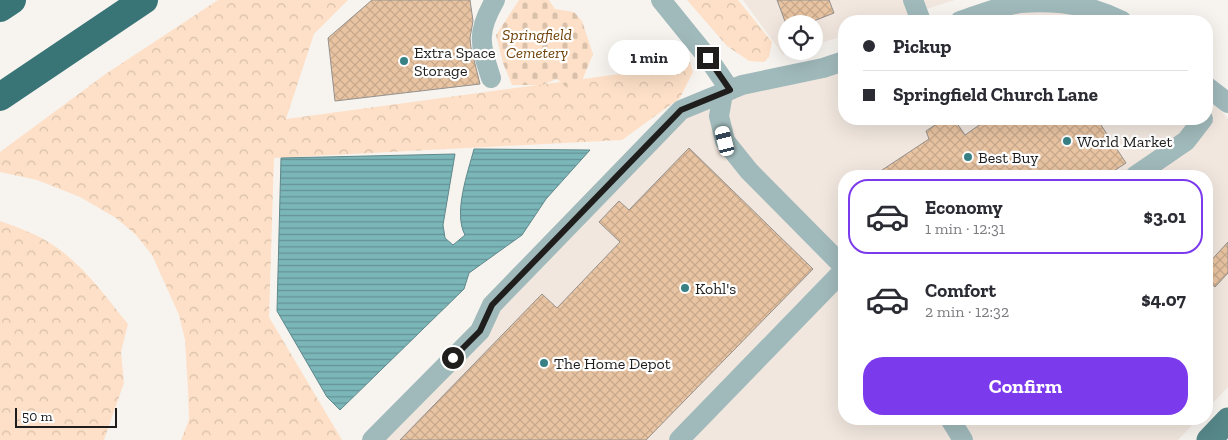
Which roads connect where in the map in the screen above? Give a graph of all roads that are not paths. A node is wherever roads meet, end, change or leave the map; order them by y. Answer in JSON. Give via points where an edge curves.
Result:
{"nodes":[{"id":1,"x":12,"y":0,"type":"edge"},
{"id":2,"x":144,"y":0,"type":"edge"},
{"id":3,"x":495,"y":0,"type":"edge"},
{"id":4,"x":661,"y":0,"type":"edge"},
{"id":5,"x":913,"y":0,"type":"edge"},
{"id":6,"x":0,"y":8,"type":"edge"},
{"id":7,"x":919,"y":15,"type":"edge"},
{"id":8,"x":980,"y":15,"type":"edge"},
{"id":9,"x":1107,"y":15,"type":"edge"},
{"id":10,"x":838,"y":63,"type":"edge"},
{"id":11,"x":491,"y":78,"type":"dead end"},
{"id":12,"x":727,"y":91,"type":"junction"},
{"id":13,"x":0,"y":97,"type":"edge"},
{"id":14,"x":1199,"y":125,"type":"edge"},
{"id":15,"x":1144,"y":170,"type":"edge"},
{"id":16,"x":838,"y":263,"type":"edge"},
{"id":17,"x":838,"y":275,"type":"edge"},
{"id":18,"x":1228,"y":420,"type":"edge"},
{"id":19,"x":954,"y":425,"type":"edge"},
{"id":20,"x":372,"y":440,"type":"edge"},
{"id":21,"x":679,"y":440,"type":"edge"},
{"id":22,"x":963,"y":440,"type":"edge"},
{"id":23,"x":1209,"y":440,"type":"edge"}],
"edges":[{"from":1,"to":6,"type":"highway"},
{"from":2,"to":13,"type":"highway"},
{"from":3,"to":11,"type":"street","via":[[483,23],[481,39]]},
{"from":4,"to":12,"type":"street","via":[[708,58]]},
{"from":5,"to":7,"type":"street"},
{"from":8,"to":9,"type":"street","via":[[1020,3],[1054,2],[1086,7]]},
{"from":10,"to":12,"type":"street"},
{"from":12,"to":16,"type":"street","via":[[719,116],[725,141],[749,171]]},
{"from":12,"to":20,"type":"street","via":[[681,110],[492,305],[480,331]]},
{"from":14,"to":15,"type":"street","via":[[1186,142]]},
{"from":17,"to":21,"type":"street"},
{"from":18,"to":23,"type":"main road"},
{"from":19,"to":22,"type":"street"}]}
